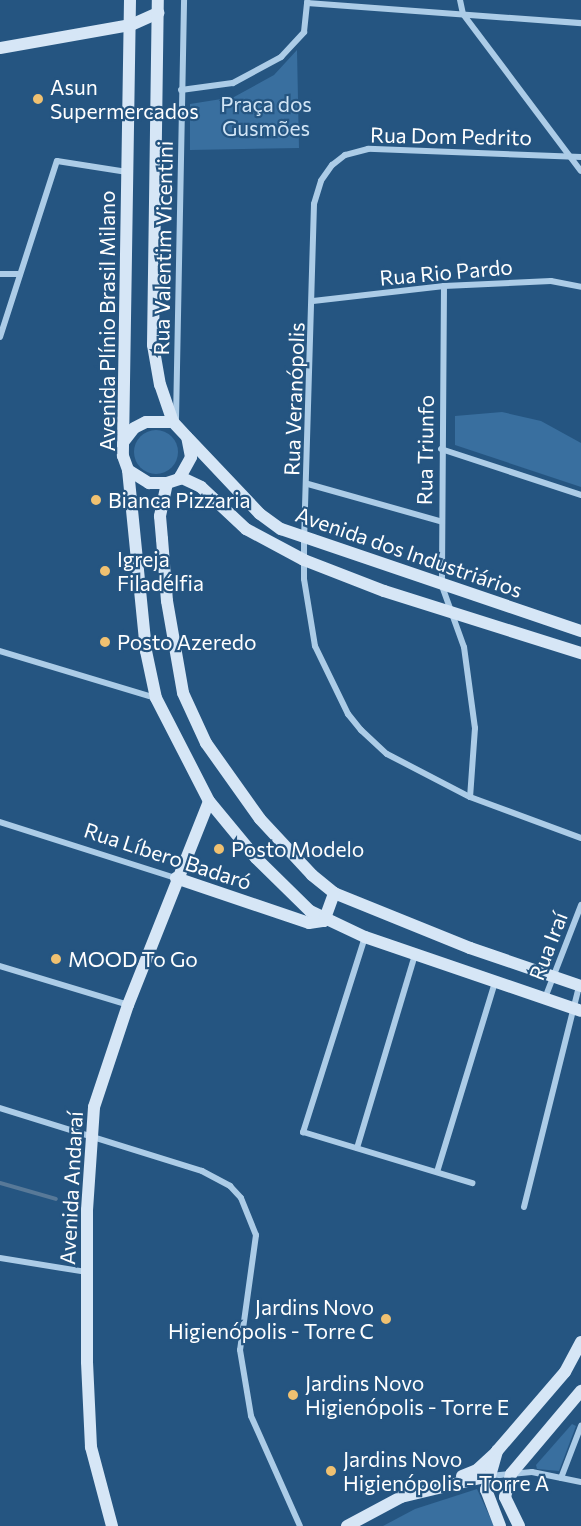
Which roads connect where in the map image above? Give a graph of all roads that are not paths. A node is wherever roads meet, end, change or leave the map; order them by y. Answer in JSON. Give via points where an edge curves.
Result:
{"nodes":[{"id":1,"x":130,"y":0,"type":"edge"},
{"id":2,"x":158,"y":0,"type":"edge"},
{"id":3,"x":184,"y":0,"type":"edge"},
{"id":4,"x":460,"y":0,"type":"edge"},
{"id":5,"x":307,"y":1,"type":"edge"},
{"id":6,"x":158,"y":14,"type":"junction"},
{"id":7,"x":463,"y":14,"type":"junction"},
{"id":8,"x":581,"y":23,"type":"edge"},
{"id":9,"x":131,"y":25,"type":"junction"},
{"id":10,"x":0,"y":48,"type":"edge"},
{"id":11,"x":181,"y":90,"type":"junction"},
{"id":12,"x":570,"y":156,"type":"junction"},
{"id":13,"x":581,"y":158,"type":"edge"},
{"id":14,"x":581,"y":171,"type":"edge"},
{"id":15,"x":127,"y":172,"type":"junction"},
{"id":16,"x":315,"y":204,"type":"joint"},
{"id":17,"x":0,"y":274,"type":"edge"},
{"id":18,"x":20,"y":274,"type":"junction"},
{"id":19,"x":444,"y":286,"type":"junction"},
{"id":20,"x":581,"y":286,"type":"edge"},
{"id":21,"x":313,"y":301,"type":"junction"},
{"id":22,"x":0,"y":338,"type":"edge"},
{"id":23,"x":175,"y":423,"type":"junction"},
{"id":24,"x":188,"y":437,"type":"junction"},
{"id":25,"x":124,"y":441,"type":"junction"},
{"id":26,"x":441,"y":449,"type":"junction"},
{"id":27,"x":128,"y":470,"type":"junction"},
{"id":28,"x":180,"y":477,"type":"junction"},
{"id":29,"x":167,"y":483,"type":"junction"},
{"id":30,"x":308,"y":484,"type":"junction"},
{"id":31,"x":581,"y":495,"type":"edge"},
{"id":32,"x":440,"y":521,"type":"junction"},
{"id":33,"x":304,"y":539,"type":"junction"},
{"id":34,"x":304,"y":560,"type":"junction"},
{"id":35,"x":442,"y":586,"type":"junction"},
{"id":36,"x":452,"y":612,"type":"junction"},
{"id":37,"x":581,"y":631,"type":"edge"},
{"id":38,"x":0,"y":651,"type":"edge"},
{"id":39,"x":581,"y":652,"type":"edge"},
{"id":40,"x":156,"y":698,"type":"junction"},
{"id":41,"x":470,"y":797,"type":"junction"},
{"id":42,"x":209,"y":801,"type":"junction"},
{"id":43,"x":0,"y":822,"type":"edge"},
{"id":44,"x":581,"y":838,"type":"edge"},
{"id":45,"x":181,"y":879,"type":"junction"},
{"id":46,"x":334,"y":892,"type":"junction"},
{"id":47,"x":581,"y":905,"type":"edge"},
{"id":48,"x":324,"y":921,"type":"junction"},
{"id":49,"x":365,"y":937,"type":"junction"},
{"id":50,"x":415,"y":955,"type":"junction"},
{"id":51,"x":0,"y":966,"type":"edge"},
{"id":52,"x":553,"y":976,"type":"junction"},
{"id":53,"x":495,"y":982,"type":"junction"},
{"id":54,"x":580,"y":986,"type":"edge"},
{"id":55,"x":545,"y":999,"type":"junction"},
{"id":56,"x":128,"y":1005,"type":"junction"},
{"id":57,"x":578,"y":1010,"type":"edge"},
{"id":58,"x":0,"y":1108,"type":"edge"},
{"id":59,"x":90,"y":1137,"type":"junction"},
{"id":60,"x":357,"y":1148,"type":"junction"},
{"id":61,"x":437,"y":1172,"type":"junction"},
{"id":62,"x":472,"y":1183,"type":"dead end"},
{"id":63,"x":524,"y":1207,"type":"dead end"},
{"id":64,"x":0,"y":1258,"type":"edge"},
{"id":65,"x":86,"y":1272,"type":"junction"},
{"id":66,"x":581,"y":1342,"type":"edge"},
{"id":67,"x":581,"y":1391,"type":"edge"},
{"id":68,"x":581,"y":1426,"type":"edge"},
{"id":69,"x":497,"y":1451,"type":"junction"},
{"id":70,"x":511,"y":1474,"type":"junction"},
{"id":71,"x":488,"y":1476,"type":"junction"},
{"id":72,"x":561,"y":1478,"type":"junction"},
{"id":73,"x":581,"y":1482,"type":"edge"},
{"id":74,"x":440,"y":1485,"type":"junction"},
{"id":75,"x":111,"y":1526,"type":"edge"},
{"id":76,"x":300,"y":1526,"type":"edge"},
{"id":77,"x":347,"y":1526,"type":"edge"},
{"id":78,"x":500,"y":1526,"type":"edge"},
{"id":79,"x":519,"y":1526,"type":"edge"}],
"edges":[{"from":1,"to":9,"type":"main road","name":"Avenida Plínio Brasil Milano"},
{"from":2,"to":6,"type":"main road"},
{"from":3,"to":11,"type":"street","name":"Rua Valentim Vicentini"},
{"from":4,"to":7,"type":"street"},
{"from":5,"to":7,"type":"street"},
{"from":5,"to":11,"type":"street","via":[[304,32],[281,57],[233,83]]},
{"from":6,"to":9,"type":"main road"},
{"from":6,"to":23,"type":"main road","via":[[153,345],[160,385]]},
{"from":7,"to":8,"type":"street"},
{"from":7,"to":12,"type":"street"},
{"from":9,"to":10,"type":"main road"},
{"from":9,"to":15,"type":"main road","name":"Avenida Plínio Brasil Milano"},
{"from":11,"to":23,"type":"street","name":"Rua Valentim Vicentini"},
{"from":12,"to":13,"type":"street","name":"Rua Dom Pedrito"},
{"from":12,"to":14,"type":"street"},
{"from":12,"to":16,"type":"street","name":"Rua Dom Pedrito","via":[[368,149],[345,155],[332,165],[321,181]]},
{"from":15,"to":18,"type":"street","via":[[57,161]]},
{"from":15,"to":25,"type":"main road","name":"Avenida Plínio Brasil Milano"},
{"from":16,"to":21,"type":"street","name":"Rua Veranópolis"},
{"from":17,"to":18,"type":"street"},
{"from":18,"to":22,"type":"street"},
{"from":19,"to":20,"type":"street","name":"Rua Rio Pardo","via":[[551,281]]},
{"from":19,"to":21,"type":"street","name":"Rua Rio Pardo"},
{"from":19,"to":26,"type":"street","name":"Rua Triunfo"},
{"from":21,"to":30,"type":"street","name":"Rua Veranópolis"},
{"from":23,"to":24,"type":"main road"},
{"from":23,"to":25,"type":"main road","via":[[146,422],[134,428]]},
{"from":24,"to":28,"type":"main road","via":[[191,457]]},
{"from":24,"to":33,"type":"main road","name":"Avenida dos Industriários","via":[[260,514]]},
{"from":25,"to":27,"type":"main road","name":"Avenida Plínio Brasil Milano","via":[[123,456]]},
{"from":26,"to":31,"type":"street"},
{"from":26,"to":32,"type":"street","name":"Rua Triunfo"},
{"from":27,"to":29,"type":"main road","via":[[149,483]]},
{"from":27,"to":40,"type":"main road","name":"Avenida Plínio Brasil Milano","via":[[146,651]]},
{"from":28,"to":29,"type":"main road"},
{"from":28,"to":34,"type":"main road","name":"Avenida dos Industriários","via":[[201,486],[246,529]]},
{"from":29,"to":46,"type":"main road","via":[[160,516],[167,601],[183,693],[193,718],[260,819],[312,875]]},
{"from":30,"to":32,"type":"street"},
{"from":30,"to":33,"type":"street","name":"Rua Veranópolis"},
{"from":32,"to":35,"type":"street","name":"Rua Triunfo"},
{"from":33,"to":34,"type":"street","name":"Rua Veranópolis"},
{"from":33,"to":35,"type":"main road","name":"Avenida dos Industriários"},
{"from":34,"to":36,"type":"main road","name":"Avenida dos Industriários"},
{"from":34,"to":41,"type":"street","name":"Rua Veranópolis","via":[[315,646],[348,714],[387,754]]},
{"from":35,"to":36,"type":"street","name":"Rua Triunfo"},
{"from":35,"to":37,"type":"main road","name":"Avenida dos Industriários"},
{"from":36,"to":39,"type":"main road","name":"Avenida dos Industriários"},
{"from":36,"to":41,"type":"street","name":"Rua Triunfo","via":[[464,647],[475,728]]},
{"from":38,"to":40,"type":"street"},
{"from":40,"to":42,"type":"main road","name":"Avenida Plínio Brasil Milano"},
{"from":41,"to":44,"type":"street","name":"Rua Veranópolis"},
{"from":42,"to":45,"type":"main road","name":"Avenida Andaraí","via":[[181,865]]},
{"from":42,"to":48,"type":"main road","name":"Avenida Plínio Brasil Milano","via":[[256,858]]},
{"from":43,"to":45,"type":"street","name":"Rua Líbero Badaró"},
{"from":45,"to":48,"type":"main road","name":"Rua Líbero Badaró","via":[[309,923]]},
{"from":45,"to":56,"type":"main road","name":"Avenida Andaraí"},
{"from":46,"to":48,"type":"main road"},
{"from":46,"to":52,"type":"main road","via":[[470,948]]},
{"from":47,"to":52,"type":"street","name":"Rua Iraí"},
{"from":48,"to":49,"type":"main road","name":"Avenida Plínio Brasil Milano"},
{"from":49,"to":50,"type":"main road","name":"Avenida Plínio Brasil Milano"},
{"from":49,"to":60,"type":"street","via":[[303,1129]]},
{"from":50,"to":53,"type":"main road","name":"Avenida Plínio Brasil Milano"},
{"from":50,"to":60,"type":"street"},
{"from":51,"to":56,"type":"street"},
{"from":52,"to":54,"type":"main road"},
{"from":52,"to":55,"type":"street","name":"Rua Iraí"},
{"from":53,"to":55,"type":"main road","name":"Avenida Plínio Brasil Milano"},
{"from":53,"to":61,"type":"street"},
{"from":54,"to":57,"type":"street"},
{"from":55,"to":57,"type":"main road","name":"Avenida Plínio Brasil Milano"},
{"from":56,"to":59,"type":"main road","name":"Avenida Andaraí","via":[[100,1086]]},
{"from":57,"to":63,"type":"street"},
{"from":58,"to":59,"type":"street"},
{"from":59,"to":65,"type":"main road","name":"Avenida Andaraí"},
{"from":59,"to":76,"type":"street","via":[[202,1172],[230,1186],[251,1216],[256,1235],[240,1350],[250,1416]]},
{"from":60,"to":61,"type":"street"},
{"from":61,"to":62,"type":"street"},
{"from":64,"to":65,"type":"street"},
{"from":65,"to":75,"type":"main road","name":"Avenida Andaraí","via":[[91,1447]]},
{"from":66,"to":69,"type":"main road","via":[[566,1372]]},
{"from":67,"to":70,"type":"main road"},
{"from":68,"to":72,"type":"street"},
{"from":69,"to":71,"type":"main road"},
{"from":69,"to":74,"type":"main road","via":[[477,1470]]},
{"from":70,"to":71,"type":"street"},
{"from":70,"to":72,"type":"street","via":[[532,1472]]},
{"from":70,"to":79,"type":"main road","via":[[505,1497]]},
{"from":71,"to":74,"type":"main road"},
{"from":71,"to":78,"type":"main road","via":[[489,1504]]},
{"from":72,"to":73,"type":"street"},
{"from":74,"to":77,"type":"main road","via":[[401,1497]]}]}
